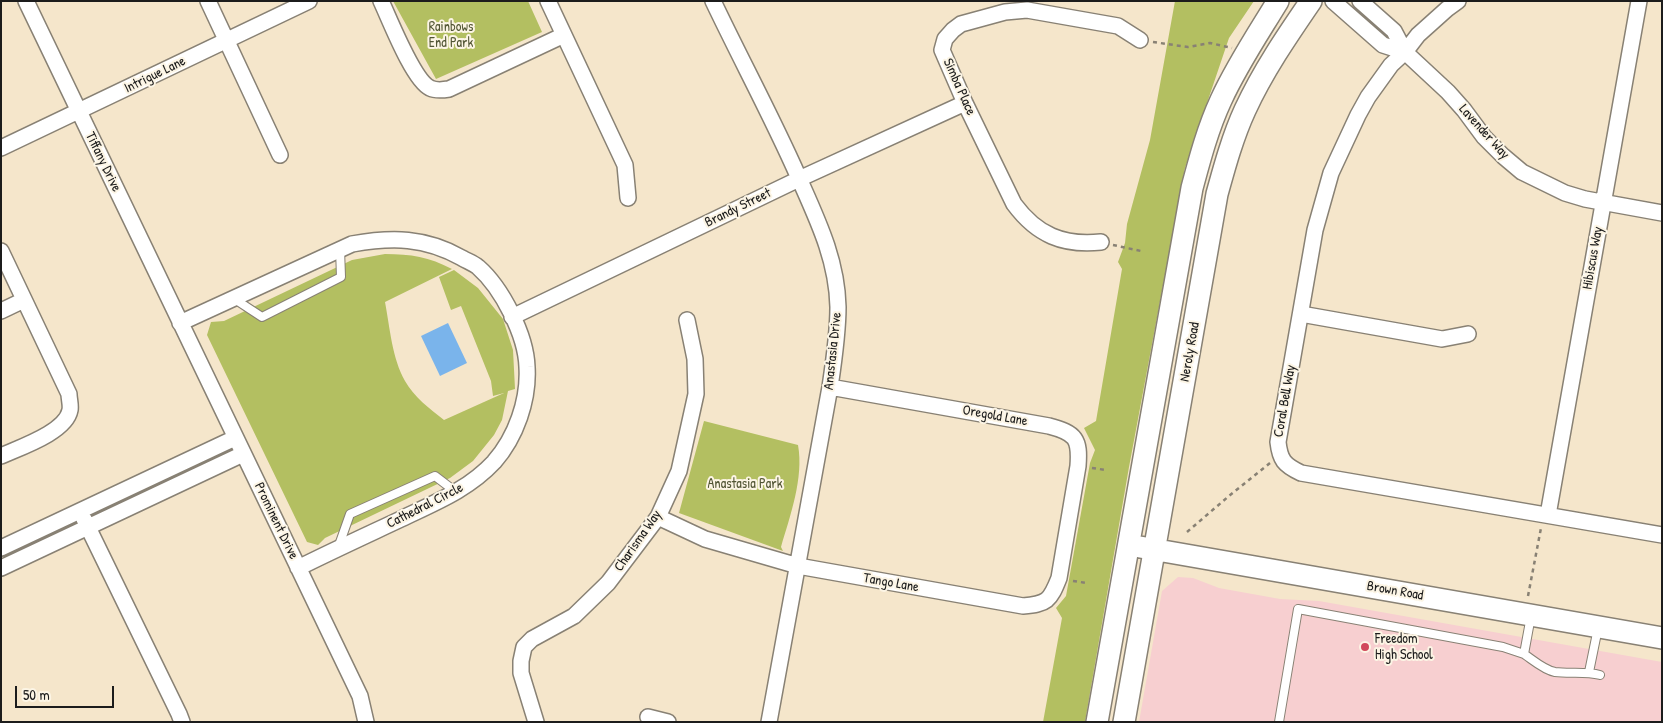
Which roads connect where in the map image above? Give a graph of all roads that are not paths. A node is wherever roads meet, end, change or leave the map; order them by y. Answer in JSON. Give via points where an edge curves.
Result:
{"nodes":[{"id":1,"x":26,"y":1,"type":"edge"},
{"id":2,"x":208,"y":1,"type":"edge"},
{"id":3,"x":308,"y":1,"type":"edge"},
{"id":4,"x":381,"y":1,"type":"edge"},
{"id":5,"x":548,"y":1,"type":"edge"},
{"id":6,"x":1278,"y":1,"type":"edge"},
{"id":7,"x":1311,"y":1,"type":"edge"},
{"id":8,"x":1333,"y":1,"type":"edge"},
{"id":9,"x":1360,"y":1,"type":"edge"},
{"id":10,"x":1458,"y":1,"type":"edge"},
{"id":11,"x":1639,"y":1,"type":"edge"},
{"id":12,"x":715,"y":2,"type":"edge"},
{"id":13,"x":564,"y":35,"type":"junction"},
{"id":14,"x":227,"y":40,"type":"junction"},
{"id":15,"x":1140,"y":40,"type":"road end"},
{"id":16,"x":1405,"y":52,"type":"junction"},
{"id":17,"x":965,"y":103,"type":"junction"},
{"id":18,"x":79,"y":111,"type":"junction"},
{"id":19,"x":1,"y":148,"type":"edge"},
{"id":20,"x":280,"y":156,"type":"dead end"},
{"id":21,"x":799,"y":179,"type":"junction"},
{"id":22,"x":628,"y":198,"type":"dead end"},
{"id":23,"x":1602,"y":202,"type":"junction"},
{"id":24,"x":1662,"y":212,"type":"edge"},
{"id":25,"x":1101,"y":242,"type":"road end"},
{"id":26,"x":340,"y":250,"type":"junction"},
{"id":27,"x":1,"y":251,"type":"edge"},
{"id":28,"x":233,"y":298,"type":"junction"},
{"id":29,"x":24,"y":300,"type":"junction"},
{"id":30,"x":1,"y":311,"type":"edge"},
{"id":31,"x":1300,"y":314,"type":"junction"},
{"id":32,"x":512,"y":317,"type":"junction"},
{"id":33,"x":687,"y":320,"type":"dead end"},
{"id":34,"x":180,"y":322,"type":"junction"},
{"id":35,"x":1468,"y":334,"type":"dead end"},
{"id":36,"x":830,"y":387,"type":"junction"},
{"id":37,"x":235,"y":438,"type":"junction"},
{"id":38,"x":244,"y":454,"type":"junction"},
{"id":39,"x":1,"y":456,"type":"edge"},
{"id":40,"x":456,"y":492,"type":"junction"},
{"id":41,"x":79,"y":511,"type":"junction"},
{"id":42,"x":658,"y":517,"type":"junction"},
{"id":43,"x":1069,"y":521,"type":"joint"},
{"id":44,"x":1545,"y":521,"type":"junction"},
{"id":45,"x":88,"y":527,"type":"junction"},
{"id":46,"x":1662,"y":535,"type":"edge"},
{"id":47,"x":1129,"y":545,"type":"junction"},
{"id":48,"x":1,"y":548,"type":"edge"},
{"id":49,"x":338,"y":548,"type":"junction"},
{"id":50,"x":1155,"y":549,"type":"junction"},
{"id":51,"x":798,"y":566,"type":"junction"},
{"id":52,"x":1,"y":568,"type":"edge"},
{"id":53,"x":298,"y":568,"type":"junction"},
{"id":54,"x":1529,"y":605,"type":"junction"},
{"id":55,"x":1598,"y":627,"type":"junction"},
{"id":56,"x":1114,"y":628,"type":"junction"},
{"id":57,"x":1662,"y":638,"type":"edge"},
{"id":58,"x":1524,"y":654,"type":"junction"},
{"id":59,"x":1589,"y":672,"type":"junction"},
{"id":60,"x":1600,"y":675,"type":"dead end"},
{"id":61,"x":648,"y":717,"type":"dead end"},
{"id":62,"x":182,"y":722,"type":"edge"},
{"id":63,"x":366,"y":722,"type":"edge"},
{"id":64,"x":536,"y":722,"type":"edge"},
{"id":65,"x":668,"y":722,"type":"edge"},
{"id":66,"x":769,"y":722,"type":"edge"},
{"id":67,"x":1097,"y":722,"type":"edge"},
{"id":68,"x":1109,"y":722,"type":"edge"},
{"id":69,"x":1124,"y":722,"type":"edge"},
{"id":70,"x":1279,"y":722,"type":"edge"}],
"edges":[{"from":1,"to":18,"type":"street","name":"Tiffany Drive"},
{"from":2,"to":14,"type":"street"},
{"from":3,"to":14,"type":"street","name":"Intrigue Lane"},
{"from":4,"to":13,"type":"street","via":[[416,76],[429,88],[438,90],[449,89]]},
{"from":5,"to":13,"type":"street"},
{"from":6,"to":47,"type":"street","name":"Neroly Road","via":[[1244,55],[1221,101],[1201,153],[1192,188]]},
{"from":7,"to":50,"type":"street","name":"Neroly Road","via":[[1265,71],[1244,111],[1226,161],[1217,194]]},
{"from":8,"to":16,"type":"street","via":[[1383,45]]},
{"from":9,"to":16,"type":"street","via":[[1394,31]]},
{"from":10,"to":16,"type":"street","name":"Coral Bell Way","via":[[1418,35]]},
{"from":11,"to":23,"type":"street","name":"Hibiscus Way"},
{"from":12,"to":21,"type":"street","name":"Anastasia Drive"},
{"from":13,"to":22,"type":"street","via":[[624,165]]},
{"from":14,"to":18,"type":"street","name":"Intrigue Lane"},
{"from":14,"to":20,"type":"street"},
{"from":15,"to":17,"type":"street","name":"Simba Place","via":[[1118,26],[1027,10],[1004,12],[961,24],[945,39],[942,50]]},
{"from":16,"to":23,"type":"street","name":"Lavender Way","via":[[1448,92],[1496,150],[1522,172],[1565,193]]},
{"from":16,"to":31,"type":"street","name":"Coral Bell Way","via":[[1391,65],[1368,97],[1331,172],[1315,230]]},
{"from":17,"to":21,"type":"street","name":"Brandy Street"},
{"from":17,"to":25,"type":"street","name":"Simba Place","via":[[1022,215],[1042,231],[1060,239]]},
{"from":18,"to":19,"type":"street","name":"Intrigue Lane"},
{"from":18,"to":34,"type":"street","name":"Tiffany Drive"},
{"from":21,"to":32,"type":"street","name":"Brandy Street"},
{"from":21,"to":36,"type":"street","name":"Anastasia Drive","via":[[824,232],[834,278],[838,306]]},
{"from":23,"to":24,"type":"street","name":"Lavender Way"},
{"from":23,"to":44,"type":"street","name":"Hibiscus Way"},
{"from":26,"to":28,"type":"street","name":"Cathedral Circle"},
{"from":26,"to":28,"type":"lane","via":[[342,277],[262,317]]},
{"from":26,"to":32,"type":"street","name":"Cathedral Circle","via":[[378,239],[424,242],[451,252],[477,266],[496,287]]},
{"from":27,"to":29,"type":"street"},
{"from":28,"to":34,"type":"street","name":"Cathedral Circle"},
{"from":29,"to":30,"type":"street"},
{"from":29,"to":39,"type":"street","via":[[69,394],[70,410],[63,424],[55,430]]},
{"from":31,"to":35,"type":"street","via":[[1442,339]]},
{"from":31,"to":44,"type":"street","name":"Coral Bell Way","via":[[1278,442],[1279,456],[1288,467],[1301,473]]},
{"from":32,"to":40,"type":"street","name":"Cathedral Circle","via":[[527,367],[526,387],[515,429],[504,449],[480,475]]},
{"from":33,"to":42,"type":"street","name":"Charisma Way","via":[[695,359],[696,394],[678,471]]},
{"from":34,"to":37,"type":"street","name":"Prominent Drive"},
{"from":36,"to":43,"type":"street","name":"Oregold Lane","via":[[1062,429],[1076,440],[1079,449]]},
{"from":36,"to":51,"type":"street","name":"Anastasia Drive"},
{"from":37,"to":38,"type":"street","name":"Prominent Drive"},
{"from":37,"to":41,"type":"street"},
{"from":38,"to":45,"type":"street"},
{"from":38,"to":53,"type":"street","name":"Prominent Drive"},
{"from":40,"to":49,"type":"street","name":"Cathedral Circle"},
{"from":40,"to":49,"type":"lane","via":[[435,476],[350,514]]},
{"from":41,"to":45,"type":"street"},
{"from":41,"to":48,"type":"street"},
{"from":42,"to":51,"type":"street","name":"Tango Lane","via":[[705,539]]},
{"from":42,"to":64,"type":"street","name":"Charisma Way","via":[[608,583],[574,616],[532,639],[524,647],[521,672]]},
{"from":43,"to":51,"type":"street","name":"Tango Lane","via":[[1059,578],[1053,594],[1041,604],[1023,606]]},
{"from":44,"to":46,"type":"street","name":"Coral Bell Way"},
{"from":45,"to":52,"type":"street"},
{"from":45,"to":62,"type":"street"},
{"from":47,"to":50,"type":"street","name":"Brown Road"},
{"from":47,"to":56,"type":"street","name":"Neroly Road"},
{"from":49,"to":53,"type":"street","name":"Cathedral Circle"},
{"from":50,"to":54,"type":"street","name":"Brown Road"},
{"from":50,"to":69,"type":"street","name":"Neroly Road"},
{"from":51,"to":66,"type":"street","name":"Anastasia Drive"},
{"from":53,"to":63,"type":"street","name":"Prominent Drive","via":[[360,696]]},
{"from":54,"to":55,"type":"street","name":"Brown Road"},
{"from":54,"to":58,"type":"lane"},
{"from":55,"to":57,"type":"street","name":"Brown Road"},
{"from":55,"to":59,"type":"lane"},
{"from":56,"to":67,"type":"street","name":"Neroly Road"},
{"from":56,"to":68,"type":"street","via":[[1121,648]]},
{"from":58,"to":59,"type":"lane","via":[[1554,672]]},
{"from":58,"to":70,"type":"lane","via":[[1503,647],[1298,609]]},
{"from":59,"to":60,"type":"lane"},
{"from":61,"to":65,"type":"street"}]}
